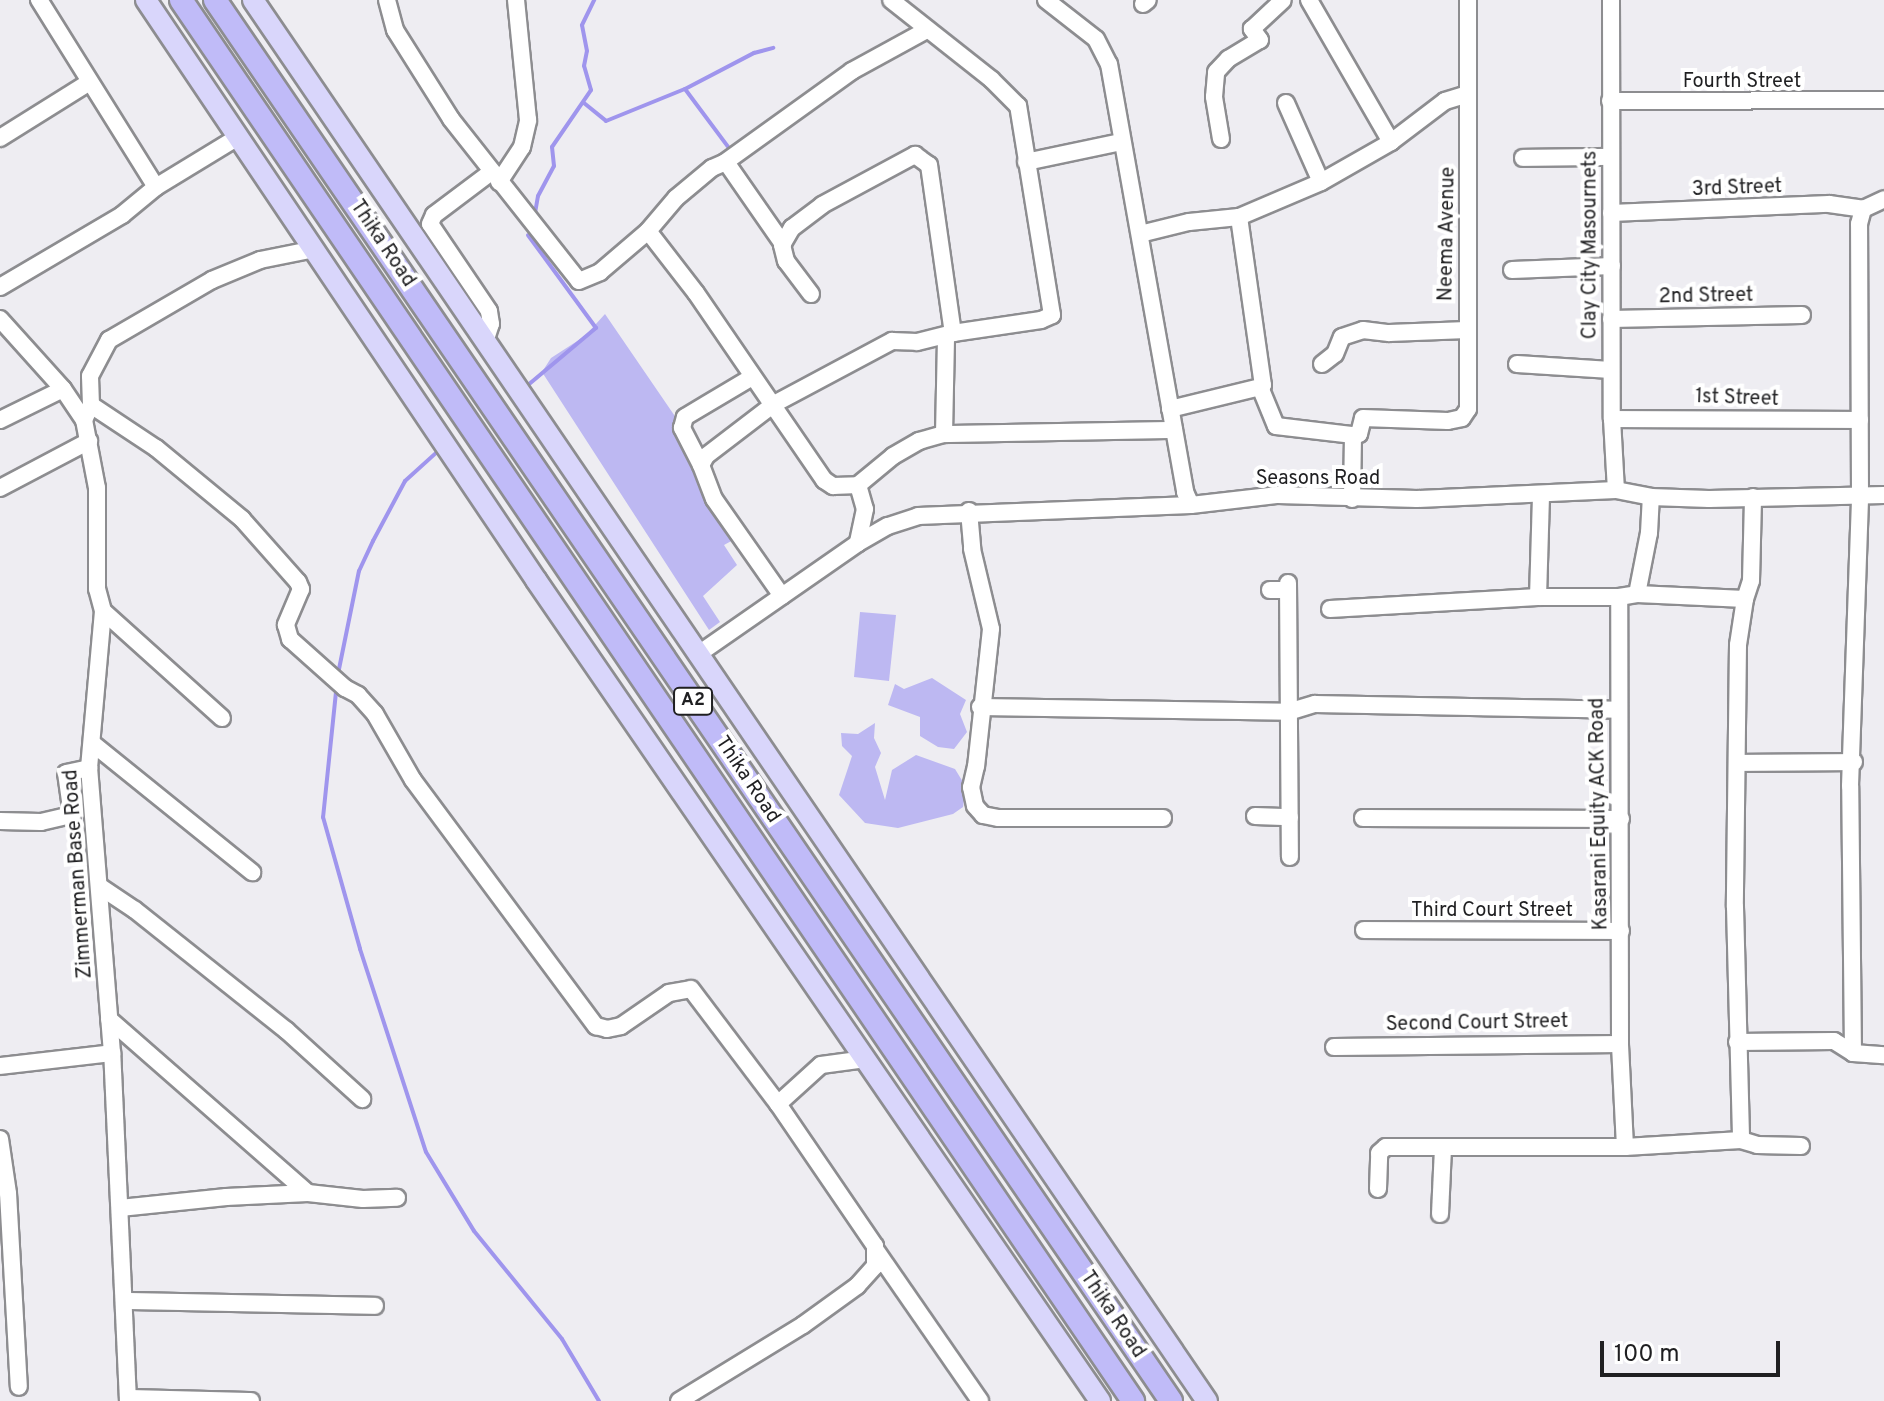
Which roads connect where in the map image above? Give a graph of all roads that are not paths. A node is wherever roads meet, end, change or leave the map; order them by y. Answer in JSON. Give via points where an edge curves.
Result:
{"nodes":[{"id":1,"x":39,"y":0,"type":"edge"},
{"id":2,"x":146,"y":0,"type":"edge"},
{"id":3,"x":181,"y":0,"type":"edge"},
{"id":4,"x":215,"y":0,"type":"edge"},
{"id":5,"x":253,"y":0,"type":"edge"},
{"id":6,"x":387,"y":0,"type":"edge"},
{"id":7,"x":516,"y":0,"type":"edge"},
{"id":8,"x":891,"y":0,"type":"edge"},
{"id":9,"x":1046,"y":0,"type":"edge"},
{"id":10,"x":1283,"y":0,"type":"edge"},
{"id":11,"x":1309,"y":0,"type":"edge"},
{"id":12,"x":1468,"y":0,"type":"edge"},
{"id":13,"x":1611,"y":0,"type":"edge"},
{"id":14,"x":927,"y":30,"type":"junction"},
{"id":15,"x":88,"y":83,"type":"junction"},
{"id":16,"x":1468,"y":94,"type":"junction"},
{"id":17,"x":1879,"y":100,"type":"edge"},
{"id":18,"x":1610,"y":101,"type":"junction"},
{"id":19,"x":1286,"y":103,"type":"dead end"},
{"id":20,"x":238,"y":137,"type":"junction"},
{"id":21,"x":0,"y":138,"type":"edge"},
{"id":22,"x":1221,"y":139,"type":"dead end"},
{"id":23,"x":1121,"y":142,"type":"junction"},
{"id":24,"x":1391,"y":142,"type":"junction"},
{"id":25,"x":1610,"y":157,"type":"junction"},
{"id":26,"x":1523,"y":158,"type":"dead end"},
{"id":27,"x":726,"y":162,"type":"junction"},
{"id":28,"x":1026,"y":162,"type":"junction"},
{"id":29,"x":495,"y":177,"type":"junction"},
{"id":30,"x":1321,"y":182,"type":"junction"},
{"id":31,"x":156,"y":187,"type":"junction"},
{"id":32,"x":1884,"y":199,"type":"edge"},
{"id":33,"x":1863,"y":209,"type":"junction"},
{"id":34,"x":1611,"y":213,"type":"junction"},
{"id":35,"x":1239,"y":217,"type":"junction"},
{"id":36,"x":648,"y":231,"type":"junction"},
{"id":37,"x":1140,"y":234,"type":"junction"},
{"id":38,"x":783,"y":244,"type":"junction"},
{"id":39,"x":315,"y":249,"type":"junction"},
{"id":40,"x":1612,"y":266,"type":"junction"},
{"id":41,"x":1512,"y":270,"type":"dead end"},
{"id":42,"x":0,"y":287,"type":"edge"},
{"id":43,"x":811,"y":294,"type":"dead end"},
{"id":44,"x":1802,"y":315,"type":"dead end"},
{"id":45,"x":1611,"y":319,"type":"junction"},
{"id":46,"x":1,"y":324,"type":"edge"},
{"id":47,"x":1467,"y":330,"type":"junction"},
{"id":48,"x":949,"y":335,"type":"junction"},
{"id":49,"x":486,"y":339,"type":"junction"},
{"id":50,"x":1322,"y":364,"type":"dead end"},
{"id":51,"x":1517,"y":364,"type":"dead end"},
{"id":52,"x":1611,"y":370,"type":"junction"},
{"id":53,"x":752,"y":377,"type":"junction"},
{"id":54,"x":1260,"y":387,"type":"junction"},
{"id":55,"x":63,"y":389,"type":"junction"},
{"id":56,"x":774,"y":404,"type":"junction"},
{"id":57,"x":1170,"y":409,"type":"junction"},
{"id":58,"x":87,"y":413,"type":"junction"},
{"id":59,"x":1612,"y":419,"type":"junction"},
{"id":60,"x":0,"y":420,"type":"edge"},
{"id":61,"x":1860,"y":420,"type":"junction"},
{"id":62,"x":1174,"y":430,"type":"junction"},
{"id":63,"x":944,"y":434,"type":"junction"},
{"id":64,"x":1353,"y":435,"type":"junction"},
{"id":65,"x":89,"y":441,"type":"junction"},
{"id":66,"x":701,"y":465,"type":"junction"},
{"id":67,"x":858,"y":485,"type":"junction"},
{"id":68,"x":0,"y":488,"type":"edge"},
{"id":69,"x":1616,"y":490,"type":"junction"},
{"id":70,"x":1541,"y":495,"type":"junction"},
{"id":71,"x":1884,"y":495,"type":"edge"},
{"id":72,"x":1860,"y":496,"type":"junction"},
{"id":73,"x":1651,"y":497,"type":"junction"},
{"id":74,"x":1753,"y":497,"type":"junction"},
{"id":75,"x":1352,"y":499,"type":"junction"},
{"id":76,"x":1191,"y":505,"type":"junction"},
{"id":77,"x":969,"y":511,"type":"junction"},
{"id":78,"x":858,"y":543,"type":"junction"},
{"id":79,"x":1270,"y":590,"type":"dead end"},
{"id":80,"x":1637,"y":594,"type":"junction"},
{"id":81,"x":782,"y":596,"type":"junction"},
{"id":82,"x":1538,"y":597,"type":"junction"},
{"id":83,"x":1619,"y":597,"type":"junction"},
{"id":84,"x":1745,"y":599,"type":"junction"},
{"id":85,"x":1330,"y":609,"type":"dead end"},
{"id":86,"x":103,"y":611,"type":"junction"},
{"id":87,"x":697,"y":655,"type":"junction"},
{"id":88,"x":980,"y":707,"type":"junction"},
{"id":89,"x":1619,"y":710,"type":"junction"},
{"id":90,"x":1288,"y":712,"type":"junction"},
{"id":91,"x":222,"y":718,"type":"dead end"},
{"id":92,"x":92,"y":743,"type":"junction"},
{"id":93,"x":1854,"y":762,"type":"junction"},
{"id":94,"x":1738,"y":763,"type":"junction"},
{"id":95,"x":89,"y":768,"type":"junction"},
{"id":96,"x":1255,"y":816,"type":"dead end"},
{"id":97,"x":1290,"y":817,"type":"junction"},
{"id":98,"x":1163,"y":818,"type":"dead end"},
{"id":99,"x":1363,"y":818,"type":"dead end"},
{"id":100,"x":1621,"y":819,"type":"junction"},
{"id":101,"x":0,"y":821,"type":"edge"},
{"id":102,"x":1290,"y":857,"type":"dead end"},
{"id":103,"x":252,"y":872,"type":"dead end"},
{"id":104,"x":99,"y":886,"type":"junction"},
{"id":105,"x":1364,"y":930,"type":"dead end"},
{"id":106,"x":1621,"y":931,"type":"junction"},
{"id":107,"x":109,"y":1019,"type":"junction"},
{"id":108,"x":1737,"y":1042,"type":"junction"},
{"id":109,"x":1620,"y":1044,"type":"junction"},
{"id":110,"x":1334,"y":1047,"type":"dead end"},
{"id":111,"x":112,"y":1053,"type":"junction"},
{"id":112,"x":1853,"y":1053,"type":"junction"},
{"id":113,"x":1884,"y":1055,"type":"edge"},
{"id":114,"x":866,"y":1059,"type":"junction"},
{"id":115,"x":0,"y":1066,"type":"edge"},
{"id":116,"x":362,"y":1099,"type":"dead end"},
{"id":117,"x":778,"y":1104,"type":"junction"},
{"id":118,"x":0,"y":1139,"type":"edge"},
{"id":119,"x":1741,"y":1140,"type":"junction"},
{"id":120,"x":1801,"y":1146,"type":"dead end"},
{"id":121,"x":1625,"y":1147,"type":"junction"},
{"id":122,"x":1443,"y":1148,"type":"junction"},
{"id":123,"x":1378,"y":1189,"type":"dead end"},
{"id":124,"x":4,"y":1193,"type":"edge"},
{"id":125,"x":308,"y":1193,"type":"junction"},
{"id":126,"x":397,"y":1198,"type":"dead end"},
{"id":127,"x":120,"y":1208,"type":"junction"},
{"id":128,"x":1440,"y":1214,"type":"dead end"},
{"id":129,"x":877,"y":1252,"type":"junction"},
{"id":130,"x":125,"y":1301,"type":"junction"},
{"id":131,"x":7,"y":1302,"type":"edge"},
{"id":132,"x":375,"y":1306,"type":"dead end"},
{"id":133,"x":19,"y":1387,"type":"dead end"},
{"id":134,"x":128,"y":1399,"type":"edge"},
{"id":135,"x":251,"y":1401,"type":"edge"},
{"id":136,"x":679,"y":1401,"type":"edge"},
{"id":137,"x":980,"y":1401,"type":"edge"},
{"id":138,"x":1100,"y":1401,"type":"edge"},
{"id":139,"x":1133,"y":1401,"type":"edge"},
{"id":140,"x":1171,"y":1401,"type":"edge"},
{"id":141,"x":1207,"y":1401,"type":"edge"}],
"edges":[{"from":1,"to":15,"type":"street"},
{"from":2,"to":20,"type":"main road"},
{"from":3,"to":139,"type":"highway","name":"Thika Road","number":"A2"},
{"from":4,"to":140,"type":"highway","name":"Thika Road","number":"A2"},
{"from":5,"to":49,"type":"main road","name":"Thika Road"},
{"from":6,"to":29,"type":"street","via":[[395,30]]},
{"from":7,"to":29,"type":"street","via":[[528,120],[522,147]]},
{"from":8,"to":14,"type":"street"},
{"from":9,"to":23,"type":"street","via":[[1102,46]]},
{"from":10,"to":22,"type":"street","via":[[1252,29],[1260,40],[1216,72]]},
{"from":11,"to":24,"type":"street"},
{"from":12,"to":16,"type":"street","name":"Neema Avenue"},
{"from":13,"to":18,"type":"street","name":"Clay City Masournets"},
{"from":14,"to":27,"type":"street","via":[[852,71]]},
{"from":14,"to":28,"type":"street","via":[[1012,97]]},
{"from":15,"to":21,"type":"street"},
{"from":15,"to":31,"type":"street"},
{"from":16,"to":24,"type":"street","via":[[1445,101]]},
{"from":16,"to":47,"type":"street","name":"Neema Avenue"},
{"from":17,"to":18,"type":"street","name":"Fourth Street"},
{"from":18,"to":25,"type":"street","name":"Clay City Masournets"},
{"from":19,"to":30,"type":"street"},
{"from":20,"to":31,"type":"street"},
{"from":20,"to":39,"type":"main road"},
{"from":23,"to":28,"type":"street"},
{"from":23,"to":37,"type":"street"},
{"from":24,"to":30,"type":"street"},
{"from":25,"to":26,"type":"street"},
{"from":25,"to":34,"type":"street","name":"Clay City Masournets"},
{"from":27,"to":36,"type":"street","via":[[676,198]]},
{"from":27,"to":38,"type":"street"},
{"from":28,"to":48,"type":"street","via":[[1052,315]]},
{"from":29,"to":36,"type":"street","via":[[579,281],[600,272]]},
{"from":29,"to":49,"type":"street","via":[[434,215],[430,224],[489,311]]},
{"from":30,"to":35,"type":"street"},
{"from":31,"to":42,"type":"street","via":[[122,215]]},
{"from":32,"to":33,"type":"street"},
{"from":33,"to":34,"type":"street","name":"3rd Street","via":[[1829,204]]},
{"from":33,"to":61,"type":"street"},
{"from":34,"to":40,"type":"street","name":"Clay City Masournets"},
{"from":35,"to":37,"type":"street"},
{"from":35,"to":54,"type":"street"},
{"from":36,"to":53,"type":"street"},
{"from":37,"to":57,"type":"street"},
{"from":38,"to":43,"type":"street","via":[[786,261]]},
{"from":38,"to":48,"type":"street","via":[[810,213],[915,155],[921,157],[929,165]]},
{"from":39,"to":58,"type":"street","name":"Zimmerman Base Road","via":[[260,260],[212,280],[109,340],[90,376]]},
{"from":39,"to":114,"type":"main road"},
{"from":40,"to":41,"type":"street"},
{"from":40,"to":45,"type":"street","name":"Clay City Masournets"},
{"from":44,"to":45,"type":"street","name":"2nd Street"},
{"from":45,"to":52,"type":"street","name":"Clay City Masournets"},
{"from":46,"to":55,"type":"street"},
{"from":47,"to":50,"type":"street","via":[[1363,330],[1342,337],[1335,354]]},
{"from":47,"to":64,"type":"street","name":"Neema Avenue","via":[[1468,409],[1458,420],[1363,418],[1359,434]]},
{"from":48,"to":56,"type":"street","via":[[892,341]]},
{"from":48,"to":63,"type":"street"},
{"from":49,"to":87,"type":"main road","name":"Thika Road"},
{"from":51,"to":52,"type":"street"},
{"from":52,"to":59,"type":"street","name":"Clay City Masournets"},
{"from":53,"to":56,"type":"street"},
{"from":53,"to":66,"type":"street","via":[[685,417],[682,428]]},
{"from":54,"to":57,"type":"street"},
{"from":54,"to":64,"type":"street","via":[[1276,426]]},
{"from":55,"to":58,"type":"street"},
{"from":55,"to":60,"type":"street"},
{"from":56,"to":66,"type":"street"},
{"from":56,"to":67,"type":"street","via":[[824,480],[843,488]]},
{"from":57,"to":62,"type":"street"},
{"from":58,"to":65,"type":"street","name":"Zimmerman Base Road"},
{"from":58,"to":117,"type":"street","via":[[156,448],[242,519],[298,582],[301,589],[286,625],[290,639],[375,714],[413,780],[596,1026],[621,1026],[669,993],[691,989]]},
{"from":59,"to":61,"type":"street","name":"1st Street"},
{"from":59,"to":69,"type":"street","name":"Clay City Masournets"},
{"from":61,"to":72,"type":"street"},
{"from":62,"to":63,"type":"street"},
{"from":62,"to":76,"type":"street"},
{"from":63,"to":67,"type":"street","via":[[893,456]]},
{"from":64,"to":75,"type":"street"},
{"from":65,"to":68,"type":"street"},
{"from":65,"to":86,"type":"street","name":"Zimmerman Base Road","via":[[97,488],[97,589]]},
{"from":66,"to":81,"type":"street","via":[[714,499]]},
{"from":67,"to":78,"type":"street","via":[[865,509]]},
{"from":69,"to":70,"type":"street","name":"Seasons Road"},
{"from":69,"to":73,"type":"street","name":"Seasons Road"},
{"from":70,"to":75,"type":"street","name":"Seasons Road"},
{"from":70,"to":82,"type":"street"},
{"from":71,"to":72,"type":"street","name":"Seasons Road"},
{"from":72,"to":74,"type":"street","name":"Seasons Road"},
{"from":72,"to":93,"type":"street"},
{"from":73,"to":74,"type":"street","name":"Seasons Road"},
{"from":73,"to":80,"type":"street"},
{"from":74,"to":84,"type":"street","via":[[1751,581]]},
{"from":75,"to":76,"type":"street","name":"Seasons Road","via":[[1278,495]]},
{"from":76,"to":77,"type":"street","name":"Seasons Road"},
{"from":77,"to":78,"type":"street","name":"Seasons Road","via":[[904,519]]},
{"from":77,"to":88,"type":"street","via":[[972,549],[991,629]]},
{"from":78,"to":81,"type":"street","name":"Seasons Road"},
{"from":79,"to":90,"type":"street","via":[[1288,587]]},
{"from":80,"to":83,"type":"street"},
{"from":80,"to":84,"type":"street"},
{"from":81,"to":87,"type":"street","name":"Seasons Road"},
{"from":82,"to":83,"type":"street"},
{"from":82,"to":85,"type":"street"},
{"from":83,"to":89,"type":"street","name":"Kasarani Equity ACK Road"},
{"from":84,"to":94,"type":"street","via":[[1738,645]]},
{"from":86,"to":91,"type":"street"},
{"from":86,"to":92,"type":"street","name":"Zimmerman Base Road"},
{"from":87,"to":141,"type":"main road","name":"Thika Road"},
{"from":88,"to":90,"type":"street"},
{"from":88,"to":98,"type":"street","via":[[971,787],[983,815]]},
{"from":89,"to":90,"type":"street","via":[[1315,704]]},
{"from":89,"to":100,"type":"street","name":"Kasarani Equity ACK Road"},
{"from":90,"to":97,"type":"street"},
{"from":92,"to":95,"type":"street","name":"Zimmerman Base Road"},
{"from":92,"to":103,"type":"street"},
{"from":93,"to":94,"type":"street"},
{"from":93,"to":112,"type":"street"},
{"from":94,"to":108,"type":"street"},
{"from":95,"to":101,"type":"street","via":[[66,773],[72,815],[41,822]]},
{"from":95,"to":104,"type":"street","name":"Zimmerman Base Road"},
{"from":96,"to":97,"type":"street"},
{"from":97,"to":102,"type":"street"},
{"from":99,"to":100,"type":"street"},
{"from":100,"to":106,"type":"street","name":"Kasarani Equity ACK Road"},
{"from":104,"to":107,"type":"street","name":"Zimmerman Base Road"},
{"from":104,"to":116,"type":"street","via":[[286,1030]]},
{"from":105,"to":106,"type":"street","name":"Third Court Street"},
{"from":106,"to":109,"type":"street","name":"Kasarani Equity ACK Road"},
{"from":107,"to":111,"type":"street","name":"Zimmerman Base Road"},
{"from":107,"to":125,"type":"street"},
{"from":108,"to":112,"type":"street","via":[[1834,1041]]},
{"from":108,"to":119,"type":"street"},
{"from":109,"to":110,"type":"street","name":"Second Court Street"},
{"from":109,"to":121,"type":"street","name":"Kasarani Equity ACK Road"},
{"from":111,"to":115,"type":"street"},
{"from":111,"to":127,"type":"street","name":"Zimmerman Base Road"},
{"from":112,"to":113,"type":"street"},
{"from":114,"to":117,"type":"street","via":[[821,1065]]},
{"from":114,"to":138,"type":"main road"},
{"from":117,"to":129,"type":"street"},
{"from":118,"to":124,"type":"street"},
{"from":119,"to":120,"type":"street"},
{"from":119,"to":121,"type":"street"},
{"from":121,"to":122,"type":"street"},
{"from":122,"to":123,"type":"street","via":[[1383,1149]]},
{"from":122,"to":128,"type":"street"},
{"from":124,"to":131,"type":"street"},
{"from":125,"to":126,"type":"street"},
{"from":125,"to":127,"type":"street"},
{"from":127,"to":130,"type":"street","name":"Zimmerman Base Road"},
{"from":129,"to":136,"type":"street","via":[[875,1266],[857,1286]]},
{"from":129,"to":137,"type":"street"},
{"from":130,"to":132,"type":"street"},
{"from":130,"to":134,"type":"street","name":"Zimmerman Base Road"},
{"from":131,"to":133,"type":"street"},
{"from":134,"to":135,"type":"street"}]}
